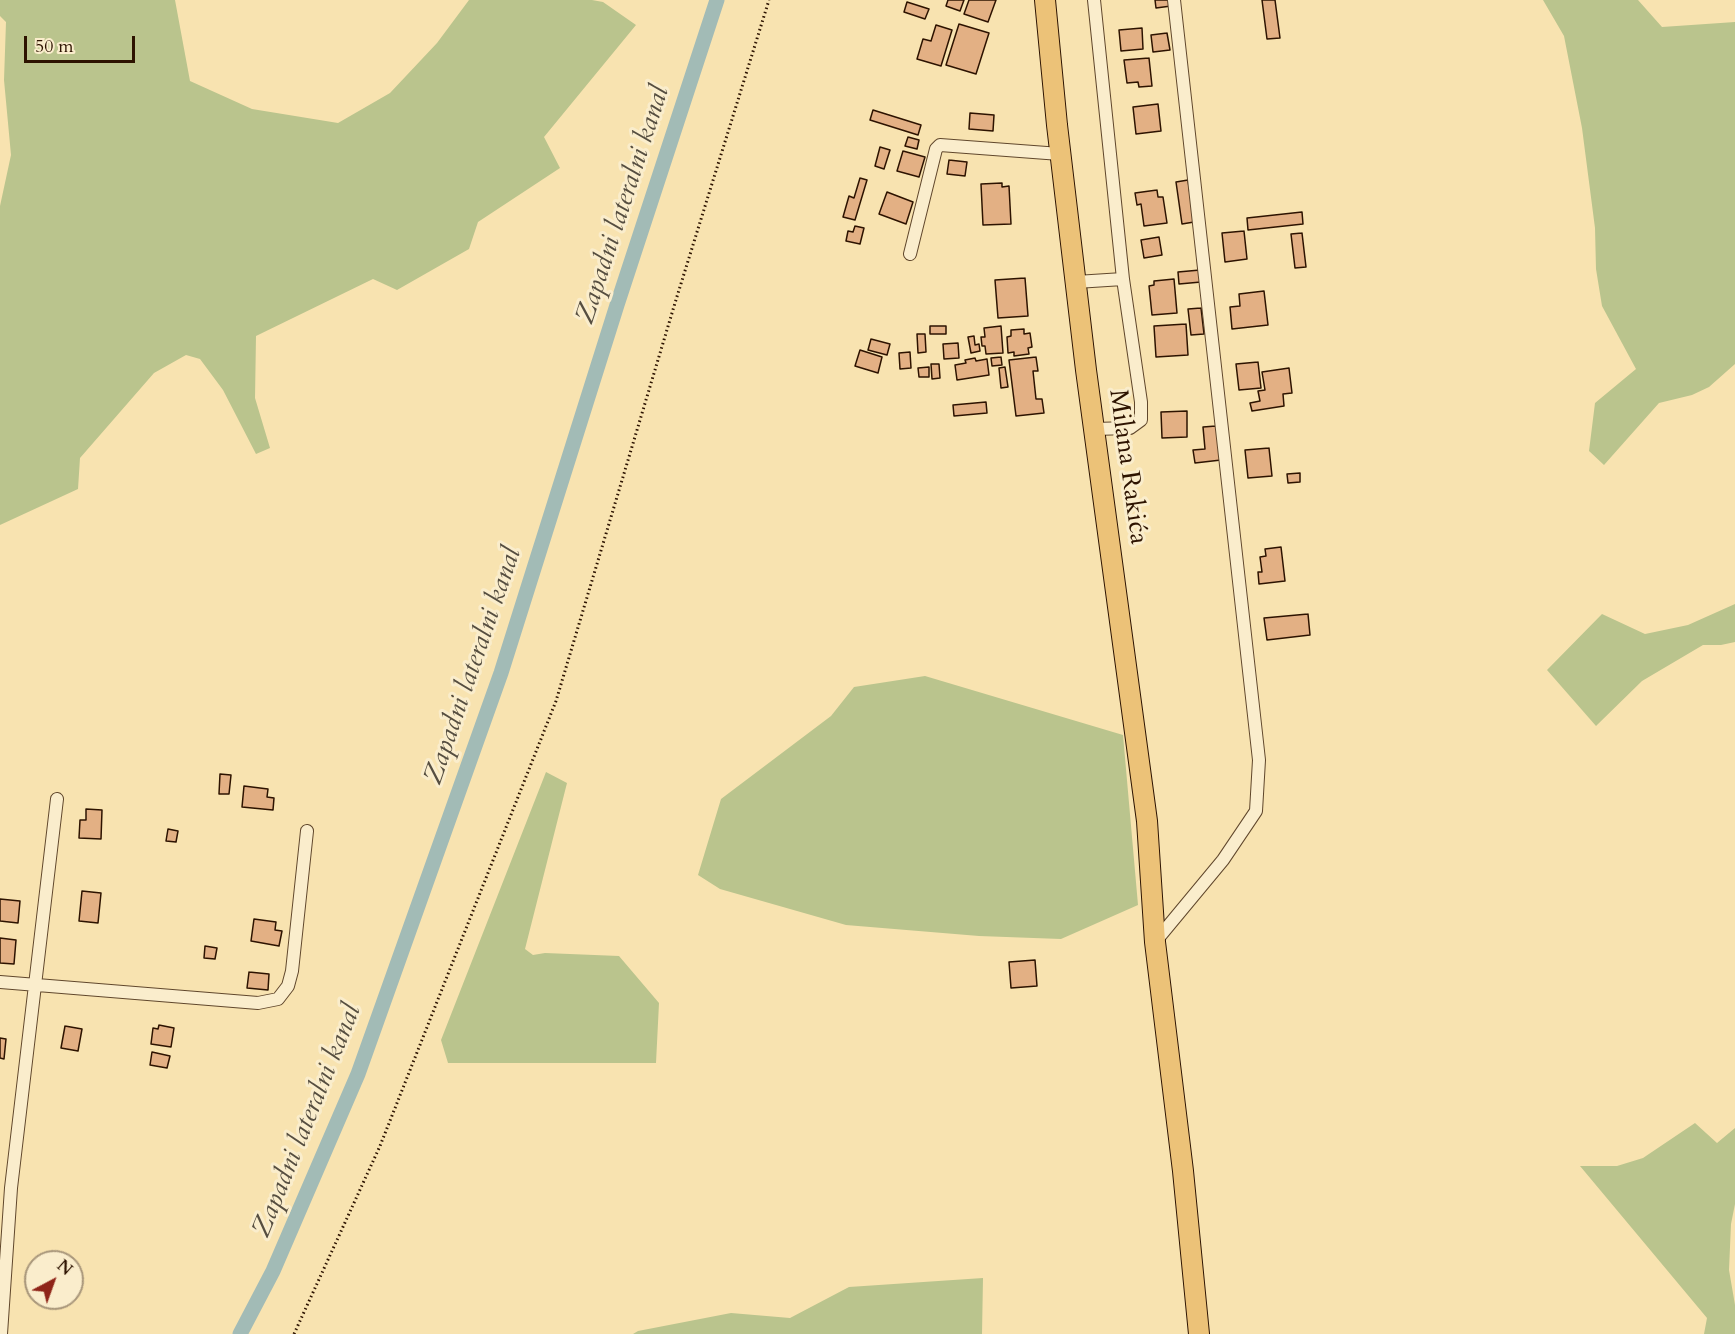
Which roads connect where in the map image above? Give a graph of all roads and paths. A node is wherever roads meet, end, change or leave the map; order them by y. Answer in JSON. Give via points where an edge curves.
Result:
{"nodes":[{"id":1,"x":769,"y":0,"type":"edge"},
{"id":2,"x":1045,"y":0,"type":"edge"},
{"id":3,"x":1094,"y":0,"type":"edge"},
{"id":4,"x":1174,"y":0,"type":"edge"},
{"id":5,"x":1060,"y":154,"type":"junction"},
{"id":6,"x":910,"y":254,"type":"dead end"},
{"id":7,"x":1124,"y":279,"type":"junction"},
{"id":8,"x":1076,"y":282,"type":"junction"},
{"id":9,"x":1094,"y":429,"type":"junction"},
{"id":10,"x":57,"y":799,"type":"dead end"},
{"id":11,"x":307,"y":831,"type":"dead end"},
{"id":12,"x":1155,"y":942,"type":"junction"},
{"id":13,"x":0,"y":981,"type":"edge"},
{"id":14,"x":37,"y":985,"type":"junction"},
{"id":15,"x":6,"y":1188,"type":"edge"},
{"id":16,"x":1,"y":1334,"type":"edge"},
{"id":17,"x":294,"y":1334,"type":"edge"},
{"id":18,"x":1199,"y":1334,"type":"edge"}],
"edges":[{"from":1,"to":17,"type":"path","via":[[556,701],[380,1146]]},
{"from":2,"to":5,"type":"main road","name":"Milana Rakića"},
{"from":3,"to":7,"type":"street"},
{"from":4,"to":12,"type":"street","via":[[1259,760],[1256,812]]},
{"from":5,"to":6,"type":"street","via":[[940,145]]},
{"from":5,"to":8,"type":"main road","name":"Milana Rakića"},
{"from":7,"to":8,"type":"street"},
{"from":7,"to":9,"type":"street","via":[[1141,420],[1130,428]]},
{"from":8,"to":9,"type":"main road","name":"Milana Rakića"},
{"from":9,"to":12,"type":"main road","name":"Milana Rakića","via":[[1147,820]]},
{"from":10,"to":14,"type":"street"},
{"from":11,"to":14,"type":"street","via":[[292,971],[288,986],[278,999],[258,1003]]},
{"from":12,"to":18,"type":"main road","name":"Milana Rakića"},
{"from":13,"to":14,"type":"street"},
{"from":14,"to":15,"type":"street"},
{"from":15,"to":16,"type":"street"}]}
